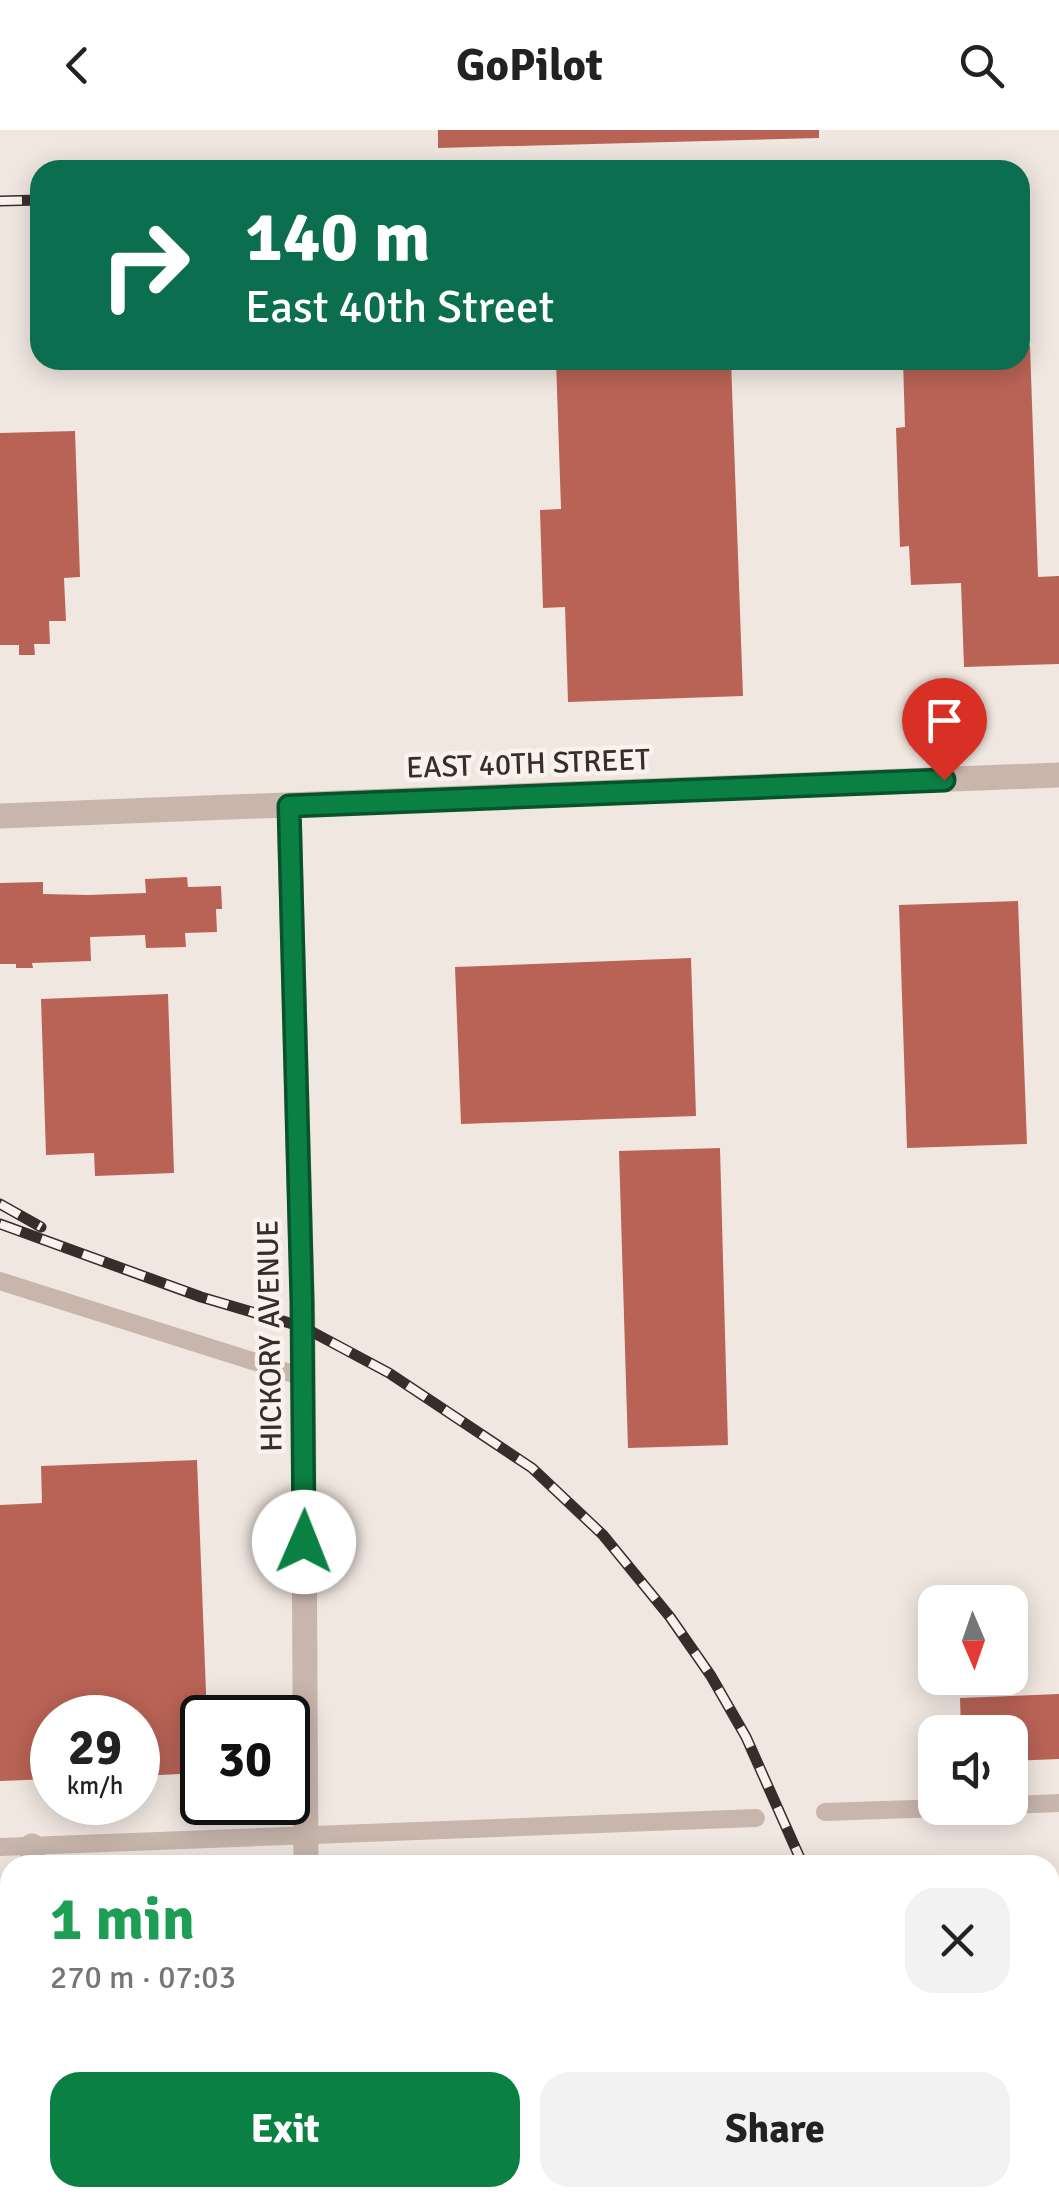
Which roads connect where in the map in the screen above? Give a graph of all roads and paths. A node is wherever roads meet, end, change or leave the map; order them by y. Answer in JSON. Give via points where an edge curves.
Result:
{"nodes":[{"id":1,"x":1059,"y":775,"type":"edge"},
{"id":2,"x":289,"y":806,"type":"junction"},
{"id":3,"x":0,"y":816,"type":"edge"},
{"id":4,"x":0,"y":1281,"type":"edge"},
{"id":5,"x":304,"y":1377,"type":"junction"},
{"id":6,"x":1059,"y":1803,"type":"edge"},
{"id":7,"x":1028,"y":1804,"type":"edge"},
{"id":8,"x":918,"y":1809,"type":"edge"},
{"id":9,"x":825,"y":1812,"type":"dead end"},
{"id":10,"x":756,"y":1818,"type":"dead end"},
{"id":11,"x":306,"y":1834,"type":"junction"},
{"id":12,"x":0,"y":1847,"type":"edge"},
{"id":13,"x":33,"y":1855,"type":"edge"},
{"id":14,"x":306,"y":1855,"type":"edge"}],
"edges":[{"from":1,"to":2,"type":"street","name":"EAST 40TH STREET"},
{"from":2,"to":3,"type":"street","name":"EAST 40TH STREET"},
{"from":2,"to":5,"type":"street","name":"HICKORY AVENUE"},
{"from":4,"to":5,"type":"lane"},
{"from":5,"to":11,"type":"street","name":"HICKORY AVENUE"},
{"from":6,"to":7,"type":"lane"},
{"from":8,"to":9,"type":"lane"},
{"from":10,"to":11,"type":"lane"},
{"from":11,"to":13,"type":"lane"},
{"from":11,"to":14,"type":"street","name":"HICKORY AVENUE"},
{"from":12,"to":13,"type":"lane"}]}
